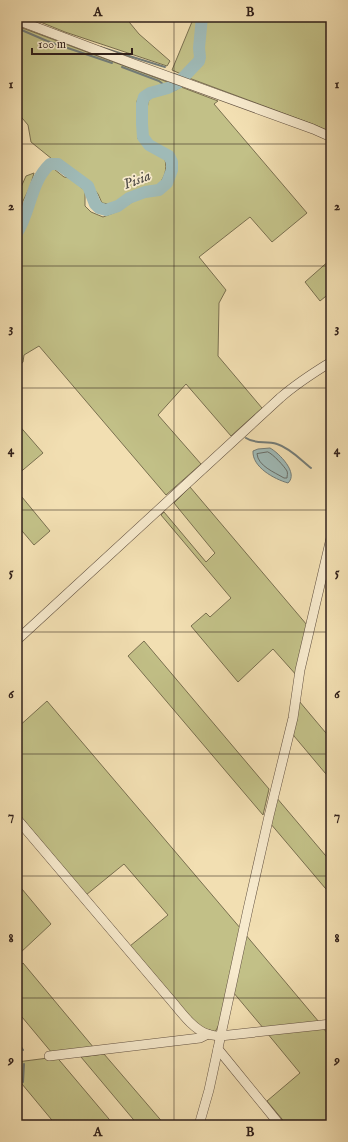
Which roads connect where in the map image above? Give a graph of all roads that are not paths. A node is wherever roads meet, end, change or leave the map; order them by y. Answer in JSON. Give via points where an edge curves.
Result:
{"nodes":[{"id":1,"x":17,"y":20,"type":"edge"},
{"id":2,"x":331,"y":137,"type":"edge"},
{"id":3,"x":331,"y":362,"type":"edge"},
{"id":4,"x":331,"y":538,"type":"edge"},
{"id":5,"x":17,"y":640,"type":"edge"},
{"id":6,"x":17,"y":819,"type":"edge"},
{"id":7,"x":331,"y":1024,"type":"edge"},
{"id":8,"x":208,"y":1034,"type":"junction"},
{"id":9,"x":220,"y":1036,"type":"junction"},
{"id":10,"x":218,"y":1049,"type":"junction"},
{"id":11,"x":49,"y":1056,"type":"dead end"},
{"id":12,"x":199,"y":1125,"type":"edge"},
{"id":13,"x":280,"y":1125,"type":"edge"}],
"edges":[{"from":1,"to":2,"type":"street"},
{"from":3,"to":5,"type":"street","via":[[293,386]]},
{"from":4,"to":9,"type":"street"},
{"from":6,"to":8,"type":"street","via":[[188,1020]]},
{"from":7,"to":9,"type":"street"},
{"from":8,"to":9,"type":"street"},
{"from":8,"to":11,"type":"street","via":[[200,1038]]},
{"from":9,"to":10,"type":"street"},
{"from":10,"to":12,"type":"street"},
{"from":10,"to":13,"type":"street"}]}
